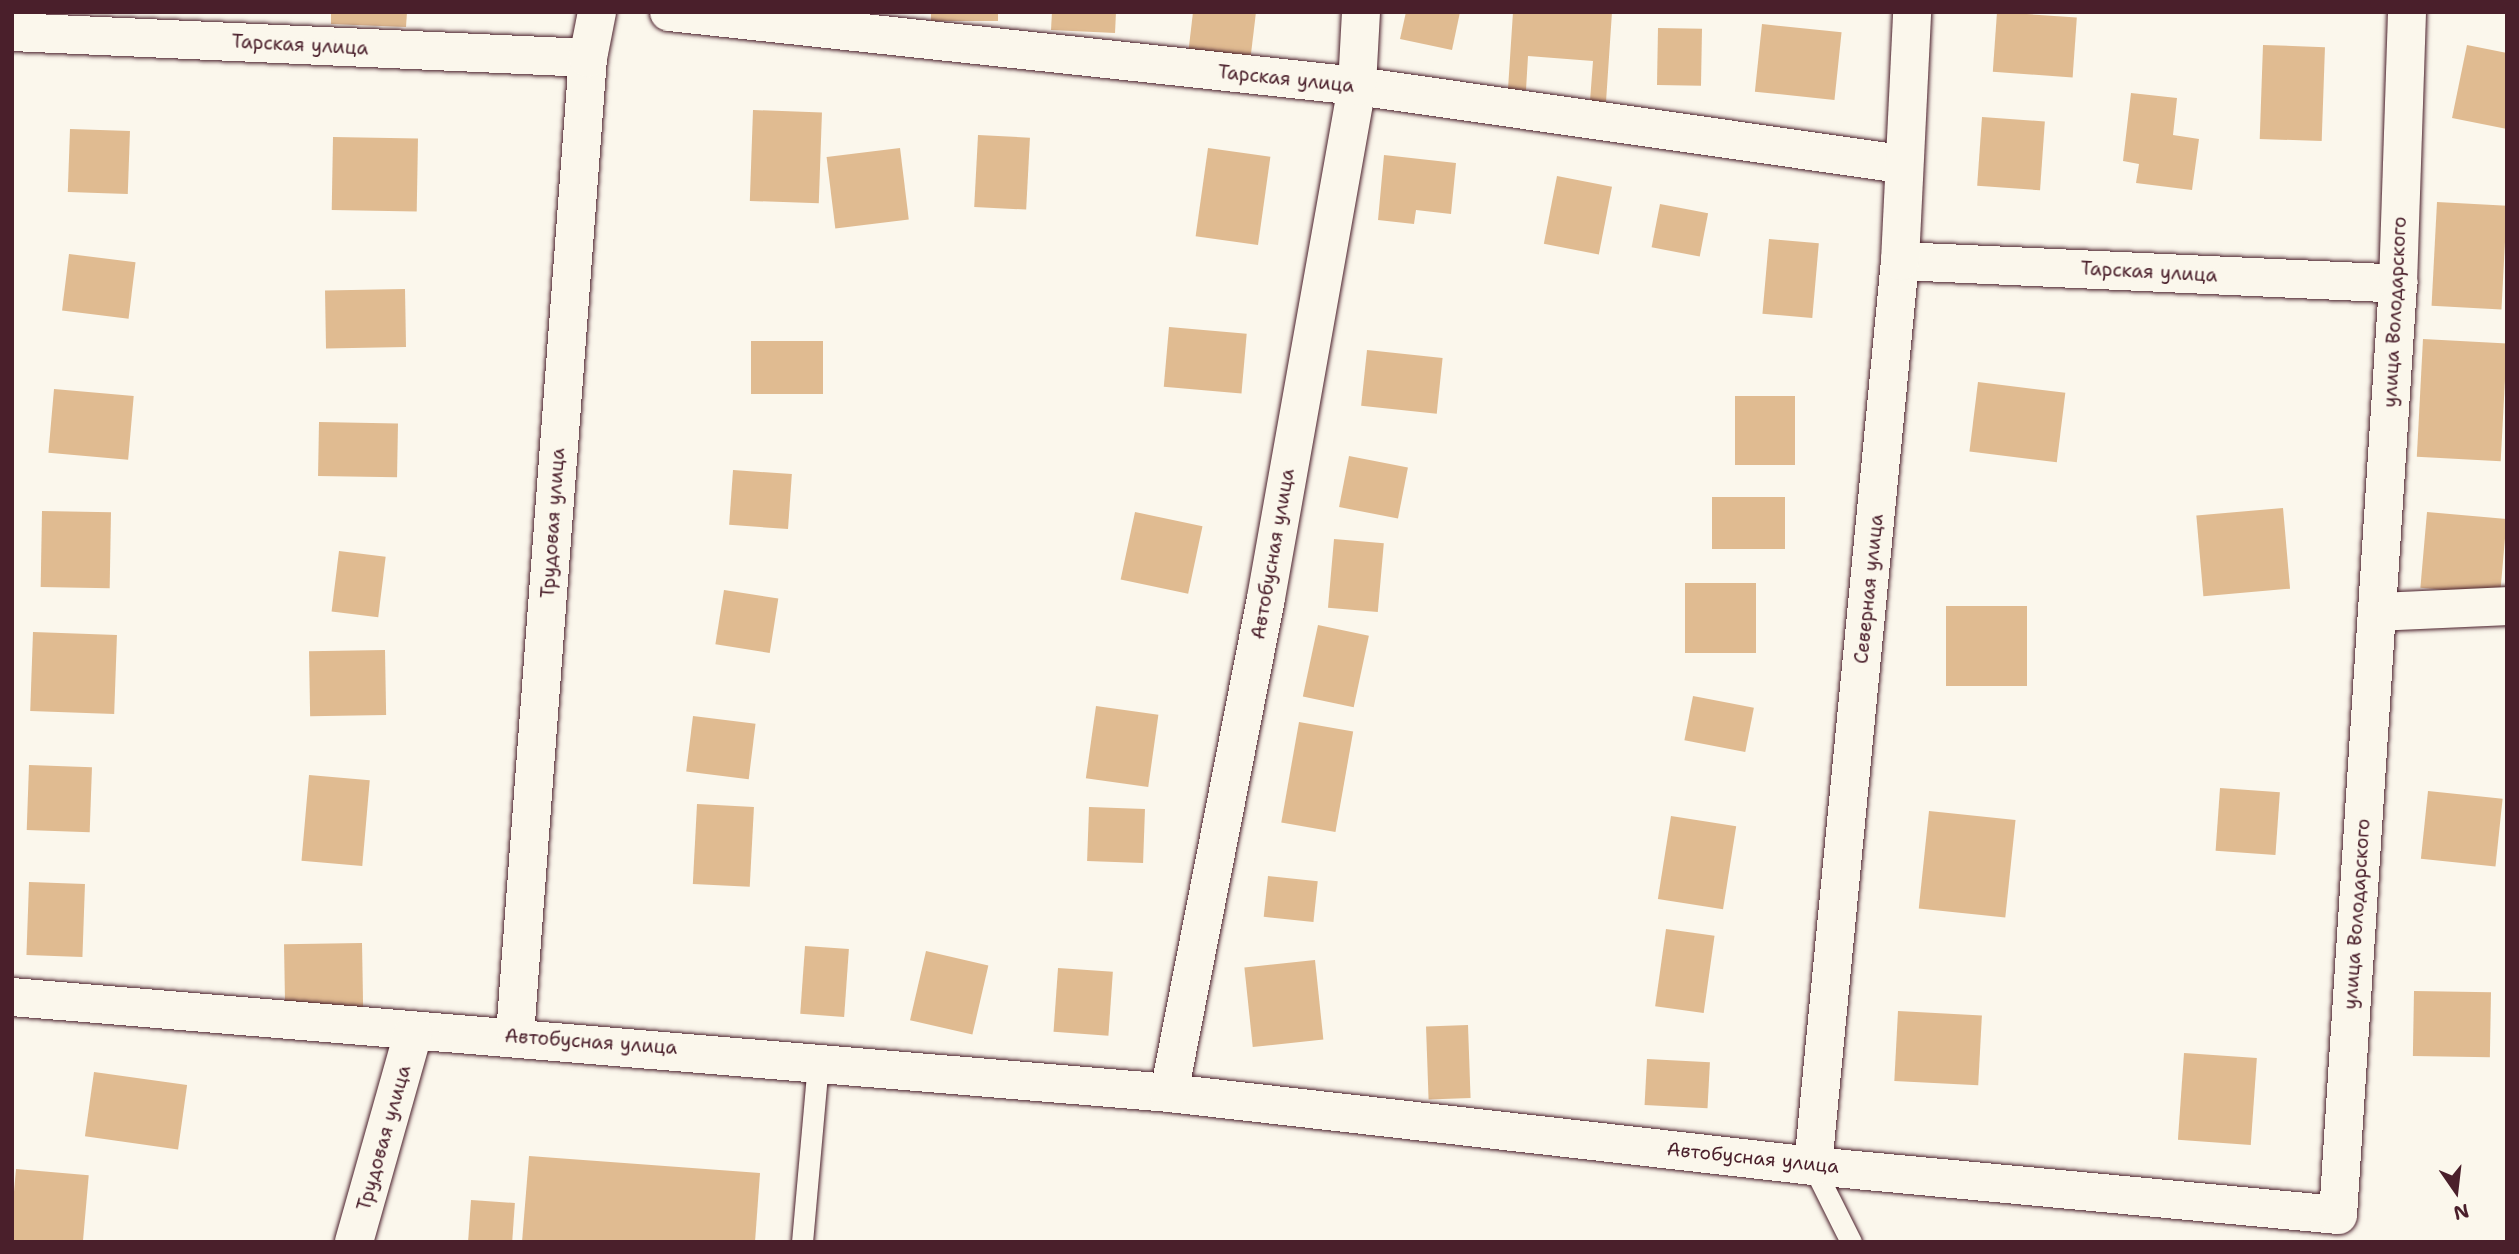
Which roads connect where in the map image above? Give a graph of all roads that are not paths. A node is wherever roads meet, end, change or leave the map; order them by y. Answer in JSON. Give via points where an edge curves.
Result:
{"nodes":[{"id":1,"x":597,"y":12,"type":"edge"},
{"id":2,"x":669,"y":12,"type":"edge"},
{"id":3,"x":1361,"y":12,"type":"edge"},
{"id":4,"x":1912,"y":12,"type":"edge"},
{"id":5,"x":2407,"y":12,"type":"edge"},
{"id":6,"x":12,"y":32,"type":"edge"},
{"id":7,"x":588,"y":58,"type":"junction"},
{"id":8,"x":1357,"y":86,"type":"junction"},
{"id":9,"x":1901,"y":164,"type":"junction"},
{"id":10,"x":1900,"y":261,"type":"junction"},
{"id":11,"x":2399,"y":284,"type":"junction"},
{"id":12,"x":2507,"y":606,"type":"edge"},
{"id":13,"x":2377,"y":612,"type":"junction"},
{"id":14,"x":12,"y":997,"type":"edge"},
{"id":15,"x":413,"y":1034,"type":"junction"},
{"id":16,"x":515,"y":1035,"type":"junction"},
{"id":17,"x":818,"y":1060,"type":"junction"},
{"id":18,"x":1169,"y":1093,"type":"junction"},
{"id":19,"x":1813,"y":1166,"type":"junction"},
{"id":20,"x":2345,"y":1229,"type":"edge"},
{"id":21,"x":355,"y":1242,"type":"edge"},
{"id":22,"x":802,"y":1242,"type":"edge"},
{"id":23,"x":1851,"y":1242,"type":"edge"}],
"edges":[{"from":1,"to":7,"type":"street","name":"Трудовая улица"},
{"from":2,"to":8,"type":"street","name":"Тарская улица"},
{"from":3,"to":8,"type":"street","name":"Автобусная улица"},
{"from":4,"to":9,"type":"street","name":"Северная улица"},
{"from":5,"to":11,"type":"street","name":"улица Володарского"},
{"from":6,"to":7,"type":"street","name":"Тарская улица"},
{"from":7,"to":16,"type":"street","name":"Трудовая улица"},
{"from":8,"to":9,"type":"street","name":"Тарская улица"},
{"from":8,"to":18,"type":"street","name":"Автобусная улица"},
{"from":9,"to":10,"type":"street","name":"Северная улица"},
{"from":10,"to":11,"type":"street","name":"Тарская улица"},
{"from":10,"to":19,"type":"street","name":"Северная улица"},
{"from":11,"to":13,"type":"street","name":"улица Володарского"},
{"from":12,"to":13,"type":"street"},
{"from":13,"to":20,"type":"street","name":"улица Володарского"},
{"from":14,"to":15,"type":"street","name":"Автобусная улица"},
{"from":15,"to":16,"type":"street","name":"Автобусная улица"},
{"from":15,"to":21,"type":"street","name":"Трудовая улица"},
{"from":16,"to":17,"type":"street","name":"Автобусная улица"},
{"from":17,"to":18,"type":"street","name":"Автобусная улица"},
{"from":17,"to":22,"type":"lane"},
{"from":18,"to":19,"type":"street","name":"Автобусная улица"},
{"from":19,"to":20,"type":"street","name":"Автобусная улица"},
{"from":19,"to":23,"type":"lane"}]}
